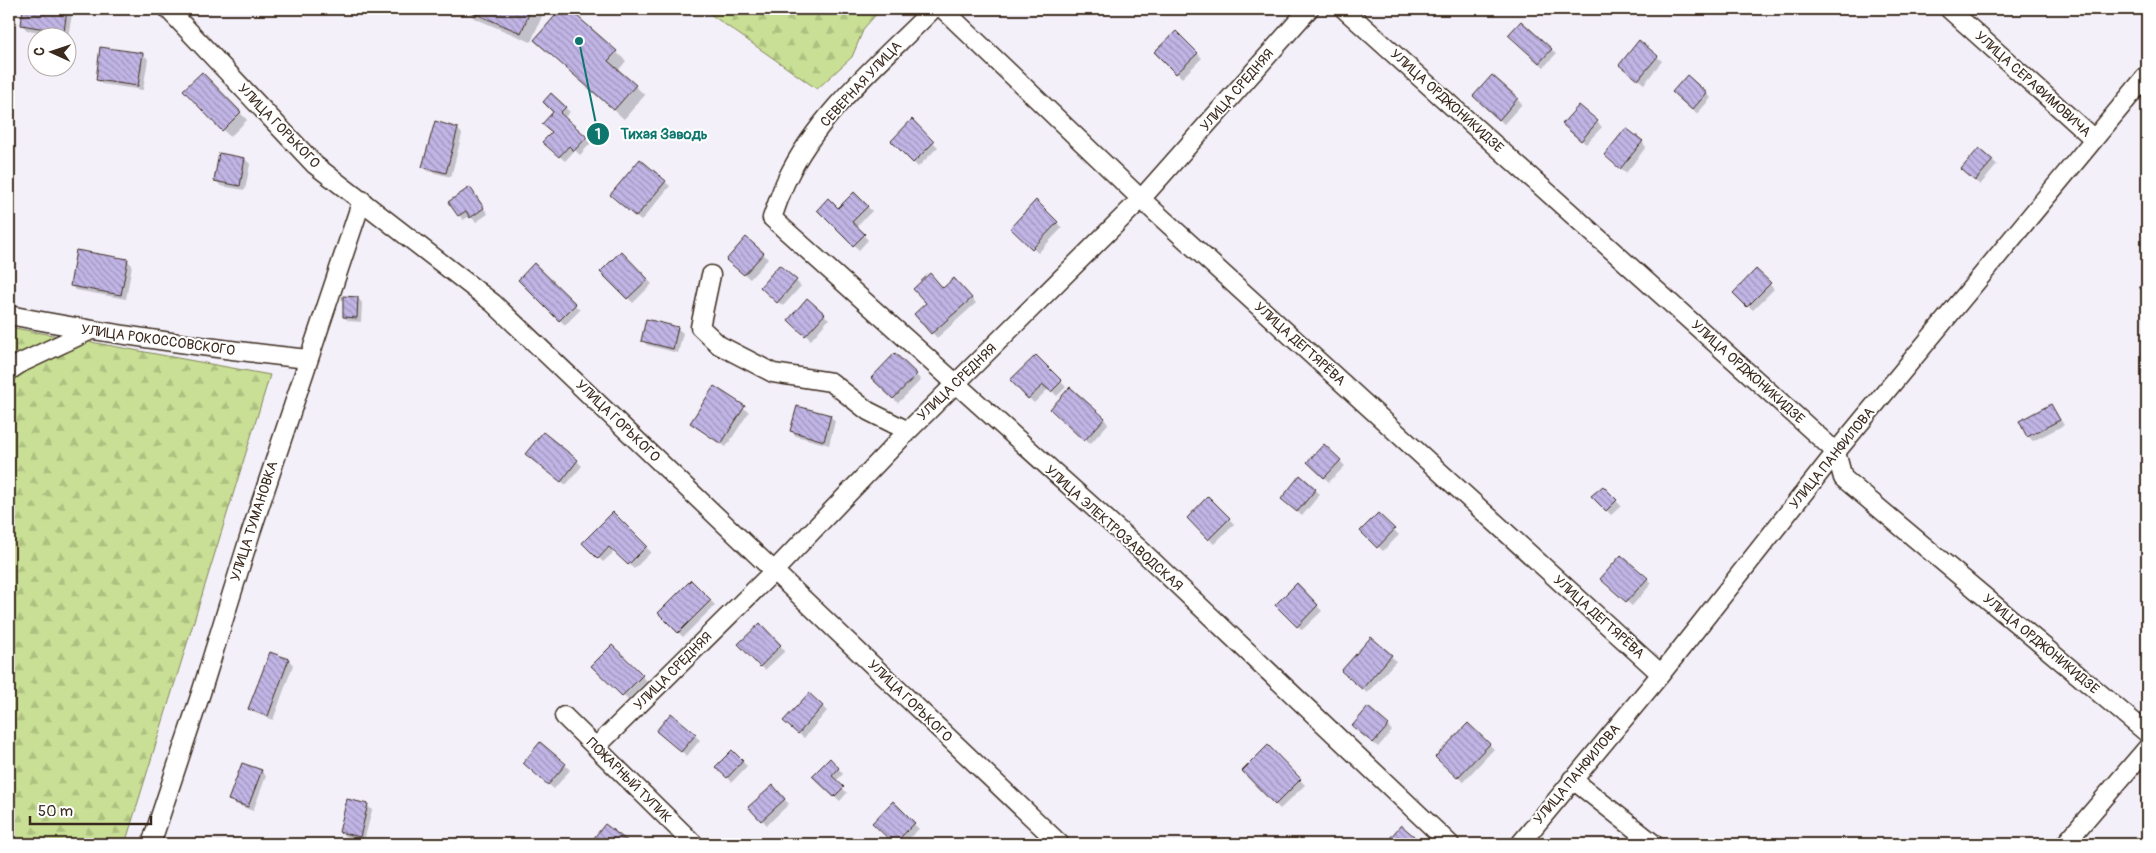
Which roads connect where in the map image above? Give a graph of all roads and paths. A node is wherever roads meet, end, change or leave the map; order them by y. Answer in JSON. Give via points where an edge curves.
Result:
{"nodes":[{"id":1,"x":168,"y":9,"type":"edge"},
{"id":2,"x":933,"y":9,"type":"edge"},
{"id":3,"x":942,"y":9,"type":"edge"},
{"id":4,"x":1309,"y":9,"type":"edge"},
{"id":5,"x":1344,"y":9,"type":"edge"},
{"id":6,"x":1949,"y":9,"type":"edge"},
{"id":7,"x":2147,"y":75,"type":"edge"},
{"id":8,"x":2094,"y":139,"type":"junction"},
{"id":9,"x":1141,"y":199,"type":"junction"},
{"id":10,"x":362,"y":200,"type":"junction"},
{"id":11,"x":772,"y":218,"type":"joint"},
{"id":12,"x":711,"y":275,"type":"dead end"},
{"id":13,"x":9,"y":315,"type":"edge"},
{"id":14,"x":89,"y":331,"type":"junction"},
{"id":15,"x":308,"y":360,"type":"junction"},
{"id":16,"x":9,"y":371,"type":"edge"},
{"id":17,"x":956,"y":386,"type":"junction"},
{"id":18,"x":908,"y":431,"type":"junction"},
{"id":19,"x":1836,"y":452,"type":"junction"},
{"id":20,"x":774,"y":571,"type":"junction"},
{"id":21,"x":1661,"y":674,"type":"junction"},
{"id":22,"x":564,"y":716,"type":"dead end"},
{"id":23,"x":2147,"y":733,"type":"edge"},
{"id":24,"x":596,"y":747,"type":"junction"},
{"id":25,"x":2147,"y":748,"type":"edge"},
{"id":26,"x":1572,"y":779,"type":"junction"},
{"id":27,"x":151,"y":844,"type":"edge"},
{"id":28,"x":694,"y":844,"type":"edge"},
{"id":29,"x":1060,"y":844,"type":"edge"},
{"id":30,"x":1450,"y":844,"type":"edge"},
{"id":31,"x":1520,"y":844,"type":"edge"},
{"id":32,"x":1654,"y":844,"type":"edge"},
{"id":33,"x":2065,"y":844,"type":"edge"}],
"edges":[{"from":1,"to":10,"type":"street","name":"УЛИЦА ГОРЬКОГО","via":[[315,165]]},
{"from":2,"to":11,"type":"street","name":"СЕВЕРНАЯ УЛИЦА","via":[[837,107],[815,134],[788,178]]},
{"from":3,"to":9,"type":"street","name":"УЛИЦА ДЕГТЯРЁВА"},
{"from":4,"to":9,"type":"street","name":"УЛИЦА СРЕДНЯЯ"},
{"from":5,"to":19,"type":"street","name":"УЛИЦА ОРДЖОНИКИДЗЕ"},
{"from":6,"to":8,"type":"street","name":"УЛИЦА СЕРАФИМОВИЧА"},
{"from":7,"to":8,"type":"street","name":"УЛИЦА ПАНФИЛОВА"},
{"from":8,"to":19,"type":"street","name":"УЛИЦА ПАНФИЛОВА"},
{"from":9,"to":17,"type":"street","name":"УЛИЦА СРЕДНЯЯ"},
{"from":9,"to":21,"type":"street","name":"УЛИЦА ДЕГТЯРЁВА"},
{"from":10,"to":15,"type":"street","name":"УЛИЦА ТУМАНОВКА"},
{"from":10,"to":20,"type":"street","name":"УЛИЦА ГОРЬКОГО","via":[[493,303]]},
{"from":11,"to":17,"type":"street","name":"УЛИЦА ЭЛЕКТРОЗАВОДСКАЯ"},
{"from":12,"to":18,"type":"street","via":[[700,326],[719,345],[773,373],[831,382],[868,411]]},
{"from":13,"to":14,"type":"street","name":"УЛИЦА РОКОССОВСКОГО"},
{"from":14,"to":15,"type":"street","name":"УЛИЦА РОКОССОВСКОГО"},
{"from":14,"to":16,"type":"street"},
{"from":15,"to":27,"type":"street","name":"УЛИЦА ТУМАНОВКА"},
{"from":17,"to":18,"type":"street","name":"УЛИЦА СРЕДНЯЯ"},
{"from":17,"to":30,"type":"street","name":"УЛИЦА ЭЛЕКТРОЗАВОДСКАЯ","via":[[1143,552]]},
{"from":18,"to":20,"type":"street","name":"УЛИЦА СРЕДНЯЯ"},
{"from":19,"to":21,"type":"street","name":"УЛИЦА ПАНФИЛОВА"},
{"from":19,"to":23,"type":"street","name":"УЛИЦА ОРДЖОНИКИДЗЕ","via":[[1843,478]]},
{"from":20,"to":24,"type":"street","name":"УЛИЦА СРЕДНЯЯ"},
{"from":20,"to":29,"type":"street","name":"УЛИЦА ГОРЬКОГО"},
{"from":21,"to":26,"type":"street","name":"УЛИЦА ПАНФИЛОВА"},
{"from":22,"to":24,"type":"street","name":"ПОЖАРНЫЙ ТУПИК"},
{"from":24,"to":28,"type":"street","name":"ПОЖАРНЫЙ ТУПИК"},
{"from":25,"to":33,"type":"street"},
{"from":26,"to":31,"type":"street","name":"УЛИЦА ПАНФИЛОВА"},
{"from":26,"to":32,"type":"street"}]}
